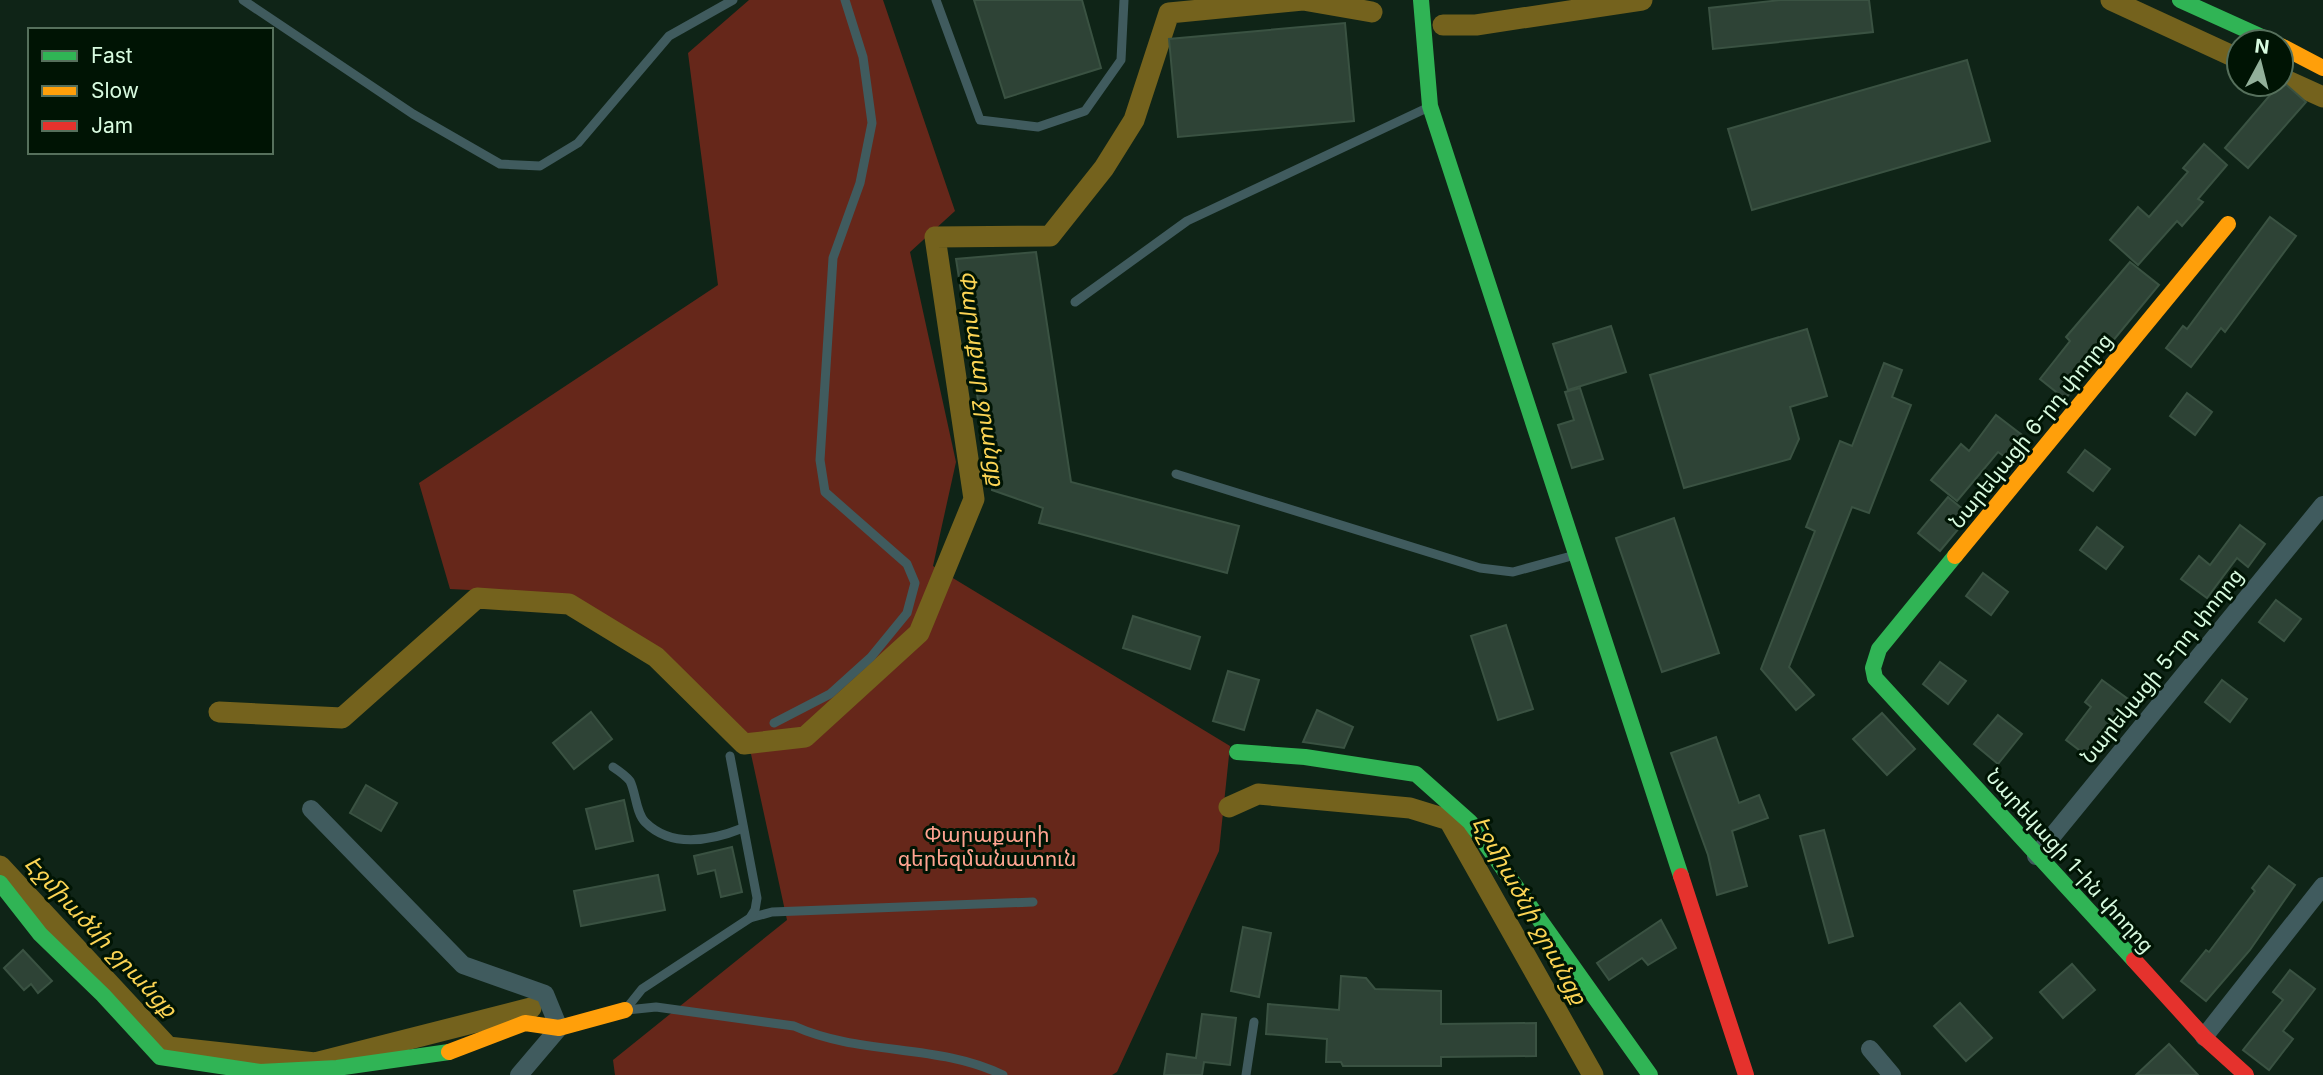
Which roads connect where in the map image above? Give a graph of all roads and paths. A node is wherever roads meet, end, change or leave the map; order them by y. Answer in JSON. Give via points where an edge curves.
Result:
{"nodes":[{"id":1,"x":243,"y":0,"type":"edge"},
{"id":2,"x":733,"y":0,"type":"edge"},
{"id":3,"x":845,"y":0,"type":"edge"},
{"id":4,"x":936,"y":0,"type":"edge"},
{"id":5,"x":1124,"y":0,"type":"edge"},
{"id":6,"x":1421,"y":0,"type":"edge"},
{"id":7,"x":2180,"y":0,"type":"edge"},
{"id":8,"x":2242,"y":28,"type":"edge"},
{"id":9,"x":2295,"y":53,"type":"edge"},
{"id":10,"x":2323,"y":68,"type":"edge"},
{"id":11,"x":1430,"y":106,"type":"junction"},
{"id":12,"x":2228,"y":224,"type":"dead end"},
{"id":13,"x":1074,"y":302,"type":"dead end"},
{"id":14,"x":1176,"y":474,"type":"dead end"},
{"id":15,"x":2323,"y":505,"type":"edge"},
{"id":16,"x":1577,"y":554,"type":"junction"},
{"id":17,"x":1873,"y":668,"type":"joint"},
{"id":18,"x":774,"y":723,"type":"dead end"},
{"id":19,"x":1237,"y":752,"type":"dead end"},
{"id":20,"x":730,"y":756,"type":"dead end"},
{"id":21,"x":613,"y":767,"type":"dead end"},
{"id":22,"x":311,"y":809,"type":"dead end"},
{"id":23,"x":743,"y":828,"type":"junction"},
{"id":24,"x":2036,"y":856,"type":"junction"},
{"id":25,"x":0,"y":883,"type":"edge"},
{"id":26,"x":2323,"y":886,"type":"edge"},
{"id":27,"x":1032,"y":902,"type":"dead end"},
{"id":28,"x":750,"y":918,"type":"junction"},
{"id":29,"x":625,"y":1010,"type":"junction"},
{"id":30,"x":1254,"y":1022,"type":"dead end"},
{"id":31,"x":559,"y":1028,"type":"junction"},
{"id":32,"x":2204,"y":1037,"type":"junction"},
{"id":33,"x":1870,"y":1049,"type":"dead end"},
{"id":34,"x":519,"y":1075,"type":"edge"},
{"id":35,"x":1003,"y":1075,"type":"edge"},
{"id":36,"x":1247,"y":1075,"type":"edge"},
{"id":37,"x":1650,"y":1075,"type":"edge"},
{"id":38,"x":1746,"y":1075,"type":"edge"},
{"id":39,"x":1892,"y":1075,"type":"edge"},
{"id":40,"x":2246,"y":1075,"type":"edge"}],
"edges":[{"from":1,"to":2,"type":"lane","via":[[413,114],[500,164],[540,166],[578,143],[669,36]]},
{"from":3,"to":18,"type":"lane","via":[[863,57],[872,123],[860,183],[833,258],[820,460],[825,492],[908,564],[915,583],[907,613],[871,657],[831,694]]},
{"from":4,"to":5,"type":"lane","via":[[980,120],[1038,127],[1086,111],[1121,60]]},
{"from":6,"to":11,"type":"street"},
{"from":7,"to":8,"type":"street"},
{"from":9,"to":10,"type":"street"},
{"from":11,"to":13,"type":"lane","via":[[1187,221]]},
{"from":11,"to":16,"type":"street"},
{"from":12,"to":17,"type":"street","name":"Նարեկացի 6-րդ փողոց","via":[[1879,649]]},
{"from":14,"to":16,"type":"lane","via":[[1480,568],[1513,572]]},
{"from":15,"to":24,"type":"street","name":"Նարեկացի 5-րդ փողոց"},
{"from":16,"to":38,"type":"street"},
{"from":17,"to":24,"type":"street","name":"Նարեկացի 1-ին փողոց","via":[[1875,678]]},
{"from":19,"to":37,"type":"street","via":[[1416,774],[1433,786],[1470,822]]},
{"from":20,"to":23,"type":"lane"},
{"from":21,"to":23,"type":"lane","via":[[629,780],[644,821],[657,829],[690,841]]},
{"from":22,"to":31,"type":"street","via":[[463,965],[545,994]]},
{"from":23,"to":28,"type":"lane","via":[[757,898]]},
{"from":24,"to":32,"type":"street","name":"Նարեկացի 1-ին փողոց"},
{"from":25,"to":31,"type":"street","via":[[40,934],[160,1057],[260,1072],[337,1068],[449,1052],[525,1023]]},
{"from":26,"to":32,"type":"street"},
{"from":27,"to":28,"type":"lane","via":[[772,912]]},
{"from":28,"to":29,"type":"lane","via":[[642,989]]},
{"from":29,"to":31,"type":"street"},
{"from":29,"to":35,"type":"lane","via":[[656,1007],[794,1026],[877,1049],[968,1061]]},
{"from":30,"to":36,"type":"lane"},
{"from":31,"to":34,"type":"street"},
{"from":32,"to":40,"type":"street","name":"Նարեկացի 1-ին փողոց"},
{"from":33,"to":39,"type":"street"}]}
